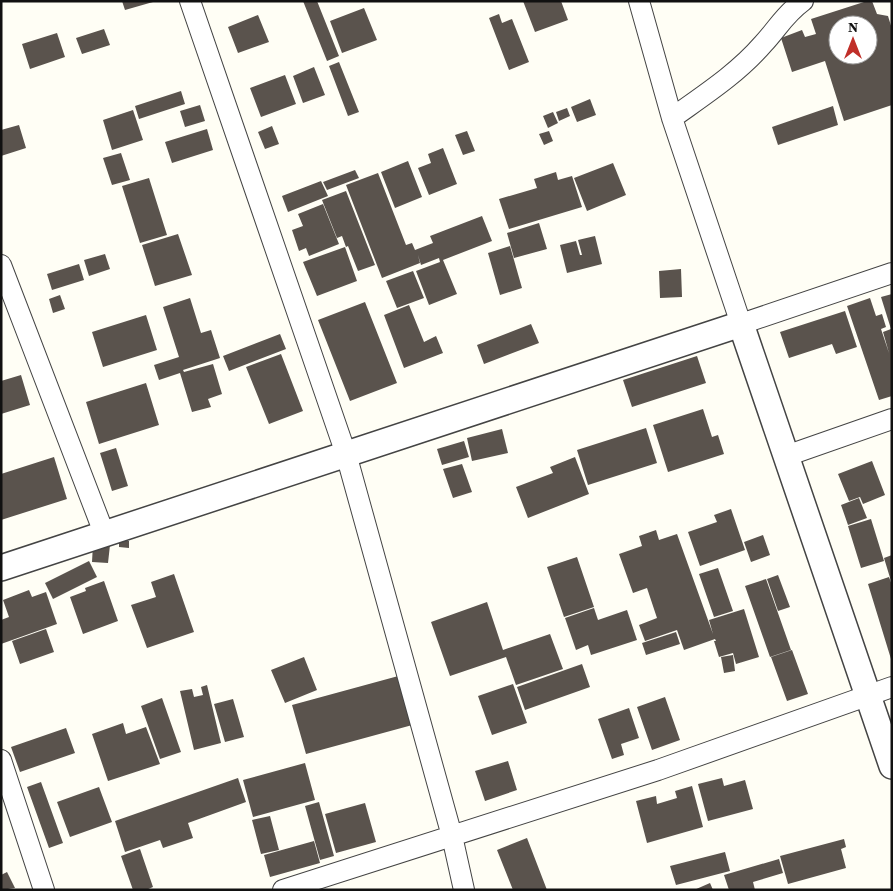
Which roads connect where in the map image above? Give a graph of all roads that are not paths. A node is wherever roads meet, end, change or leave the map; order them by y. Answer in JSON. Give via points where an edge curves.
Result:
{"nodes":[{"id":1,"x":190,"y":1,"type":"edge"},
{"id":2,"x":803,"y":1,"type":"edge"},
{"id":3,"x":641,"y":2,"type":"edge"},
{"id":4,"x":672,"y":118,"type":"junction"},
{"id":5,"x":1,"y":264,"type":"edge"},
{"id":6,"x":892,"y":273,"type":"edge"},
{"id":7,"x":741,"y":324,"type":"junction"},
{"id":8,"x":892,"y":419,"type":"edge"},
{"id":9,"x":346,"y":454,"type":"junction"},
{"id":10,"x":786,"y":456,"type":"junction"},
{"id":11,"x":104,"y":533,"type":"junction"},
{"id":12,"x":1,"y":568,"type":"edge"},
{"id":13,"x":892,"y":687,"type":"edge"},
{"id":14,"x":868,"y":696,"type":"junction"},
{"id":15,"x":1,"y":760,"type":"edge"},
{"id":16,"x":892,"y":766,"type":"edge"},
{"id":17,"x":452,"y":836,"type":"junction"},
{"id":18,"x":44,"y":890,"type":"edge"},
{"id":19,"x":282,"y":890,"type":"edge"},
{"id":20,"x":464,"y":890,"type":"edge"}],
"edges":[{"from":1,"to":9,"type":"street"},
{"from":2,"to":4,"type":"street","via":[[788,12],[763,44],[726,80]]},
{"from":3,"to":4,"type":"street"},
{"from":4,"to":7,"type":"street"},
{"from":5,"to":11,"type":"street"},
{"from":6,"to":7,"type":"street"},
{"from":7,"to":9,"type":"street"},
{"from":7,"to":10,"type":"street"},
{"from":8,"to":10,"type":"street"},
{"from":9,"to":11,"type":"street"},
{"from":9,"to":17,"type":"street"},
{"from":10,"to":14,"type":"street"},
{"from":11,"to":12,"type":"street"},
{"from":13,"to":14,"type":"street"},
{"from":14,"to":16,"type":"street"},
{"from":14,"to":17,"type":"street","via":[[658,770]]},
{"from":15,"to":18,"type":"street"},
{"from":17,"to":19,"type":"street"},
{"from":17,"to":20,"type":"street"}]}
